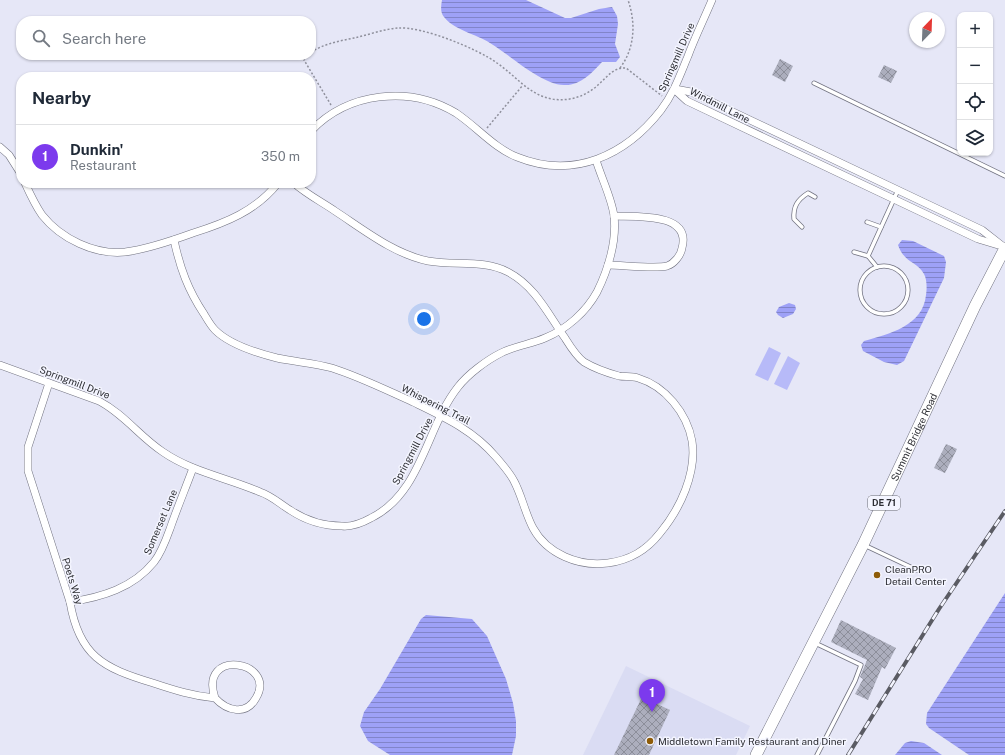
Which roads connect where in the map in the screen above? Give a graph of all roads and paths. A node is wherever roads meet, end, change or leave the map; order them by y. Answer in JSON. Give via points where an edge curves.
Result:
{"nodes":[{"id":1,"x":628,"y":0,"type":"edge"},
{"id":2,"x":712,"y":0,"type":"edge"},
{"id":3,"x":316,"y":50,"type":"edge"},
{"id":4,"x":304,"y":60,"type":"edge"},
{"id":5,"x":620,"y":68,"type":"junction"},
{"id":6,"x":311,"y":72,"type":"edge"},
{"id":7,"x":316,"y":80,"type":"edge"},
{"id":8,"x":814,"y":83,"type":"dead end"},
{"id":9,"x":523,"y":85,"type":"junction"},
{"id":10,"x":675,"y":90,"type":"junction"},
{"id":11,"x":668,"y":101,"type":"junction"},
{"id":12,"x":335,"y":112,"type":"junction"},
{"id":13,"x":316,"y":127,"type":"edge"},
{"id":14,"x":482,"y":134,"type":"junction"},
{"id":15,"x":0,"y":147,"type":"edge"},
{"id":16,"x":596,"y":160,"type":"junction"},
{"id":17,"x":16,"y":166,"type":"edge"},
{"id":18,"x":1005,"y":176,"type":"edge"},
{"id":19,"x":28,"y":188,"type":"edge"},
{"id":20,"x":273,"y":188,"type":"edge"},
{"id":21,"x":301,"y":188,"type":"edge"},
{"id":22,"x":898,"y":190,"type":"junction"},
{"id":23,"x":815,"y":197,"type":"dead end"},
{"id":24,"x":893,"y":199,"type":"junction"},
{"id":25,"x":614,"y":216,"type":"junction"},
{"id":26,"x":867,"y":222,"type":"dead end"},
{"id":27,"x":802,"y":227,"type":"dead end"},
{"id":28,"x":881,"y":227,"type":"junction"},
{"id":29,"x":174,"y":240,"type":"junction"},
{"id":30,"x":1005,"y":248,"type":"edge"},
{"id":31,"x":854,"y":252,"type":"dead end"},
{"id":32,"x":868,"y":256,"type":"junction"},
{"id":33,"x":608,"y":265,"type":"junction"},
{"id":34,"x":877,"y":266,"type":"junction"},
{"id":35,"x":560,"y":330,"type":"junction"},
{"id":36,"x":0,"y":366,"type":"edge"},
{"id":37,"x":49,"y":383,"type":"junction"},
{"id":38,"x":442,"y":416,"type":"junction"},
{"id":39,"x":193,"y":468,"type":"junction"},
{"id":40,"x":864,"y":545,"type":"junction"},
{"id":41,"x":919,"y":571,"type":"dead end"},
{"id":42,"x":70,"y":602,"type":"junction"},
{"id":43,"x":813,"y":642,"type":"junction"},
{"id":44,"x":215,"y":698,"type":"junction"},
{"id":45,"x":756,"y":755,"type":"edge"},
{"id":46,"x":817,"y":755,"type":"edge"}],
"edges":[{"from":1,"to":5,"type":"path","via":[[632,11],[632,34],[628,56]]},
{"from":2,"to":10,"type":"street","name":"Springmill Drive"},
{"from":3,"to":9,"type":"path","via":[[335,42],[398,28],[410,29],[454,42],[483,55],[497,62]]},
{"from":4,"to":6,"type":"path"},
{"from":5,"to":9,"type":"path","via":[[582,96],[565,101],[539,96]]},
{"from":5,"to":11,"type":"path","via":[[626,68]]},
{"from":7,"to":12,"type":"path"},
{"from":8,"to":18,"type":"lane"},
{"from":9,"to":14,"type":"path"},
{"from":10,"to":11,"type":"street","name":"Springmill Drive"},
{"from":10,"to":22,"type":"street","name":"Windmill Lane","via":[[691,92]]},
{"from":10,"to":24,"type":"street","name":"Windmill Lane","via":[[687,101]]},
{"from":11,"to":16,"type":"street","name":"Springmill Drive","via":[[640,134],[620,149]]},
{"from":12,"to":13,"type":"street","name":"Springmill Drive"},
{"from":12,"to":14,"type":"street","name":"Springmill Drive","via":[[363,99],[381,96],[416,98],[438,104],[456,113]]},
{"from":14,"to":16,"type":"street","name":"Springmill Drive","via":[[501,149],[534,163],[573,165]]},
{"from":15,"to":17,"type":"street"},
{"from":16,"to":25,"type":"street","name":"Springmill Drive"},
{"from":19,"to":29,"type":"street","via":[[43,216],[56,229],[88,248],[124,252]]},
{"from":20,"to":29,"type":"street","via":[[243,214],[228,222]]},
{"from":21,"to":35,"type":"street","name":"Whispering Trail","via":[[373,236],[411,257],[440,263],[494,266],[508,272],[532,290]]},
{"from":22,"to":24,"type":"lane"},
{"from":22,"to":30,"type":"street","name":"Windmill Lane","via":[[982,230]]},
{"from":23,"to":27,"type":"lane","via":[[808,193],[794,208],[794,219]]},
{"from":24,"to":28,"type":"lane"},
{"from":24,"to":30,"type":"street","name":"Windmill Lane","via":[[978,239]]},
{"from":25,"to":33,"type":"street","name":"Springmill Drive"},
{"from":25,"to":33,"type":"street","via":[[669,221],[675,224],[683,235],[683,242],[679,256],[667,266]]},
{"from":26,"to":28,"type":"lane"},
{"from":28,"to":32,"type":"lane"},
{"from":29,"to":38,"type":"street","name":"Whispering Trail","via":[[180,268],[188,287],[214,330],[255,351],[278,358],[308,362],[361,378]]},
{"from":30,"to":40,"type":"main road","name":"Summit Bridge Road","number":"DE 71","via":[[975,306]]},
{"from":31,"to":32,"type":"lane"},
{"from":32,"to":34,"type":"lane"},
{"from":33,"to":35,"type":"street","name":"Springmill Drive","via":[[590,303],[575,320]]},
{"from":34,"to":34,"type":"lane","via":[[867,272],[862,279],[862,300],[868,308],[878,313],[890,314],[904,304],[909,288],[900,271]]},
{"from":35,"to":38,"type":"street","name":"Springmill Drive","via":[[546,338],[500,354],[487,363],[460,385],[450,398]]},
{"from":35,"to":38,"type":"street","name":"Whispering Trail","via":[[583,361],[602,371],[618,376],[636,377],[659,388],[673,402],[691,436],[694,458],[690,480],[664,528],[649,546],[628,559],[604,564],[584,563],[562,556],[533,528],[513,479],[496,457],[479,439]]},
{"from":36,"to":37,"type":"street","name":"Springmill Drive"},
{"from":37,"to":39,"type":"street","name":"Springmill Drive","via":[[115,409],[162,452]]},
{"from":37,"to":42,"type":"street","name":"Poets Way","via":[[28,447],[28,471]]},
{"from":38,"to":39,"type":"street","name":"Springmill Drive","via":[[400,496],[389,507],[361,523],[343,526],[303,518],[263,492]]},
{"from":39,"to":42,"type":"street","name":"Somerset Lane","via":[[156,561],[140,577],[121,589],[90,599]]},
{"from":40,"to":41,"type":"lane"},
{"from":40,"to":43,"type":"main road","name":"Summit Bridge Road","number":"DE 71"},
{"from":42,"to":44,"type":"street","name":"Poets Way","via":[[80,637],[90,652],[104,665],[193,696]]},
{"from":43,"to":45,"type":"main road","name":"Summit Bridge Road","number":"DE 71"},
{"from":43,"to":46,"type":"lane","via":[[860,665],[856,681]]},
{"from":44,"to":44,"type":"street","via":[[231,710],[240,710],[250,705],[258,694],[259,686],[255,674],[246,666],[224,666],[213,682]]}]}
